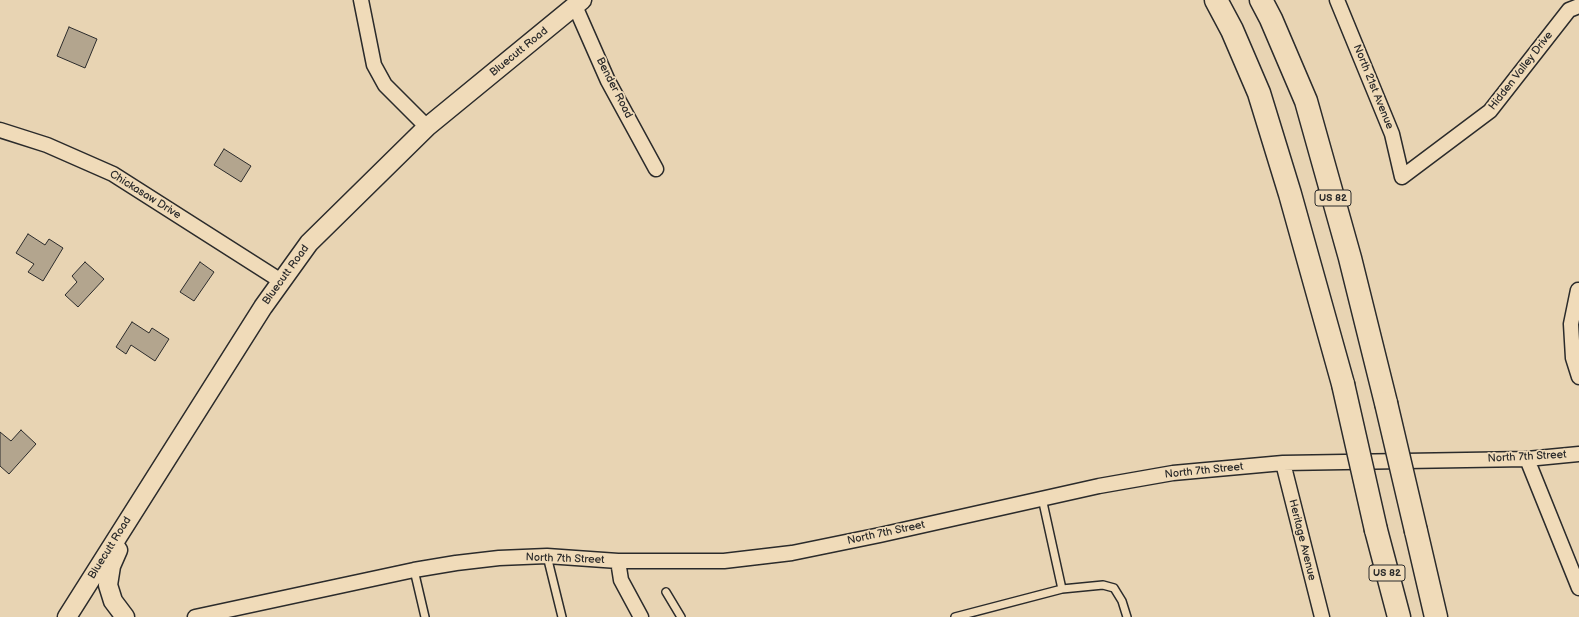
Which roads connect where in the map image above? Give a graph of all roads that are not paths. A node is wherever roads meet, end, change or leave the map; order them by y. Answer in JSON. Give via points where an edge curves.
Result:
{"nodes":[{"id":1,"x":361,"y":0,"type":"edge"},
{"id":2,"x":1216,"y":0,"type":"edge"},
{"id":3,"x":1260,"y":0,"type":"edge"},
{"id":4,"x":1337,"y":0,"type":"edge"},
{"id":5,"x":579,"y":3,"type":"edge"},
{"id":6,"x":1570,"y":5,"type":"edge"},
{"id":7,"x":427,"y":127,"type":"junction"},
{"id":8,"x":0,"y":130,"type":"edge"},
{"id":9,"x":656,"y":169,"type":"dead end"},
{"id":10,"x":1402,"y":177,"type":"joint"},
{"id":11,"x":280,"y":281,"type":"junction"},
{"id":12,"x":1578,"y":290,"type":"dead end"},
{"id":13,"x":1579,"y":377,"type":"edge"},
{"id":14,"x":1579,"y":454,"type":"edge"},
{"id":15,"x":1527,"y":459,"type":"junction"},
{"id":16,"x":1283,"y":463,"type":"junction"},
{"id":17,"x":144,"y":493,"type":"junction"},
{"id":18,"x":1042,"y":498,"type":"junction"},
{"id":19,"x":547,"y":556,"type":"junction"},
{"id":20,"x":618,"y":561,"type":"junction"},
{"id":21,"x":414,"y":570,"type":"junction"},
{"id":22,"x":1579,"y":588,"type":"edge"},
{"id":23,"x":1062,"y":589,"type":"junction"},
{"id":24,"x":666,"y":592,"type":"dead end"},
{"id":25,"x":70,"y":616,"type":"edge"},
{"id":26,"x":125,"y":617,"type":"edge"},
{"id":27,"x":195,"y":617,"type":"edge"},
{"id":28,"x":425,"y":617,"type":"edge"},
{"id":29,"x":562,"y":617,"type":"edge"},
{"id":30,"x":641,"y":617,"type":"edge"},
{"id":31,"x":680,"y":617,"type":"edge"},
{"id":32,"x":955,"y":617,"type":"edge"},
{"id":33,"x":1127,"y":617,"type":"edge"},
{"id":34,"x":1322,"y":617,"type":"edge"},
{"id":35,"x":1399,"y":617,"type":"edge"},
{"id":36,"x":1436,"y":617,"type":"edge"}],
"edges":[{"from":1,"to":7,"type":"street","via":[[374,64],[385,85]]},
{"from":2,"to":35,"type":"highway","number":"US 82","bridge":true,"via":[[1259,93],[1292,202],[1343,384],[1376,530]]},
{"from":3,"to":36,"type":"highway","number":"US 82","bridge":true,"via":[[1272,19],[1306,101],[1350,258]]},
{"from":4,"to":10,"type":"street","name":"North 21st Avenue","via":[[1392,134]]},
{"from":5,"to":7,"type":"street","name":"Bluecutt Road"},
{"from":5,"to":9,"type":"street","name":"Bender Road","via":[[608,81]]},
{"from":6,"to":10,"type":"street","name":"Hidden Valley Drive","via":[[1490,111]]},
{"from":7,"to":11,"type":"street","name":"Bluecutt Road","via":[[309,243]]},
{"from":8,"to":11,"type":"street","name":"Chickasaw Drive","via":[[47,145],[113,174]]},
{"from":11,"to":17,"type":"street","name":"Bluecutt Road"},
{"from":12,"to":13,"type":"street","via":[[1571,324],[1573,358]]},
{"from":14,"to":15,"type":"street","name":"North 7th Street"},
{"from":15,"to":16,"type":"street","name":"North 7th Street"},
{"from":15,"to":22,"type":"street"},
{"from":16,"to":18,"type":"street","name":"North 7th Street","via":[[1173,473]]},
{"from":16,"to":34,"type":"street","name":"Heritage Avenue"},
{"from":17,"to":25,"type":"street","name":"Bluecutt Road"},
{"from":17,"to":26,"type":"street","via":[[111,566],[108,585],[113,601]]},
{"from":18,"to":20,"type":"street","name":"North 7th Street","via":[[880,536],[792,553],[724,561]]},
{"from":18,"to":23,"type":"lane"},
{"from":19,"to":20,"type":"street","name":"North 7th Street"},
{"from":19,"to":21,"type":"street","name":"North 7th Street","via":[[499,558]]},
{"from":19,"to":29,"type":"lane"},
{"from":20,"to":30,"type":"street","via":[[621,580]]},
{"from":21,"to":27,"type":"street","name":"North 7th Street"},
{"from":21,"to":28,"type":"lane"},
{"from":23,"to":32,"type":"lane"},
{"from":23,"to":33,"type":"lane","via":[[1103,585],[1114,588]]},
{"from":24,"to":31,"type":"lane"}]}
